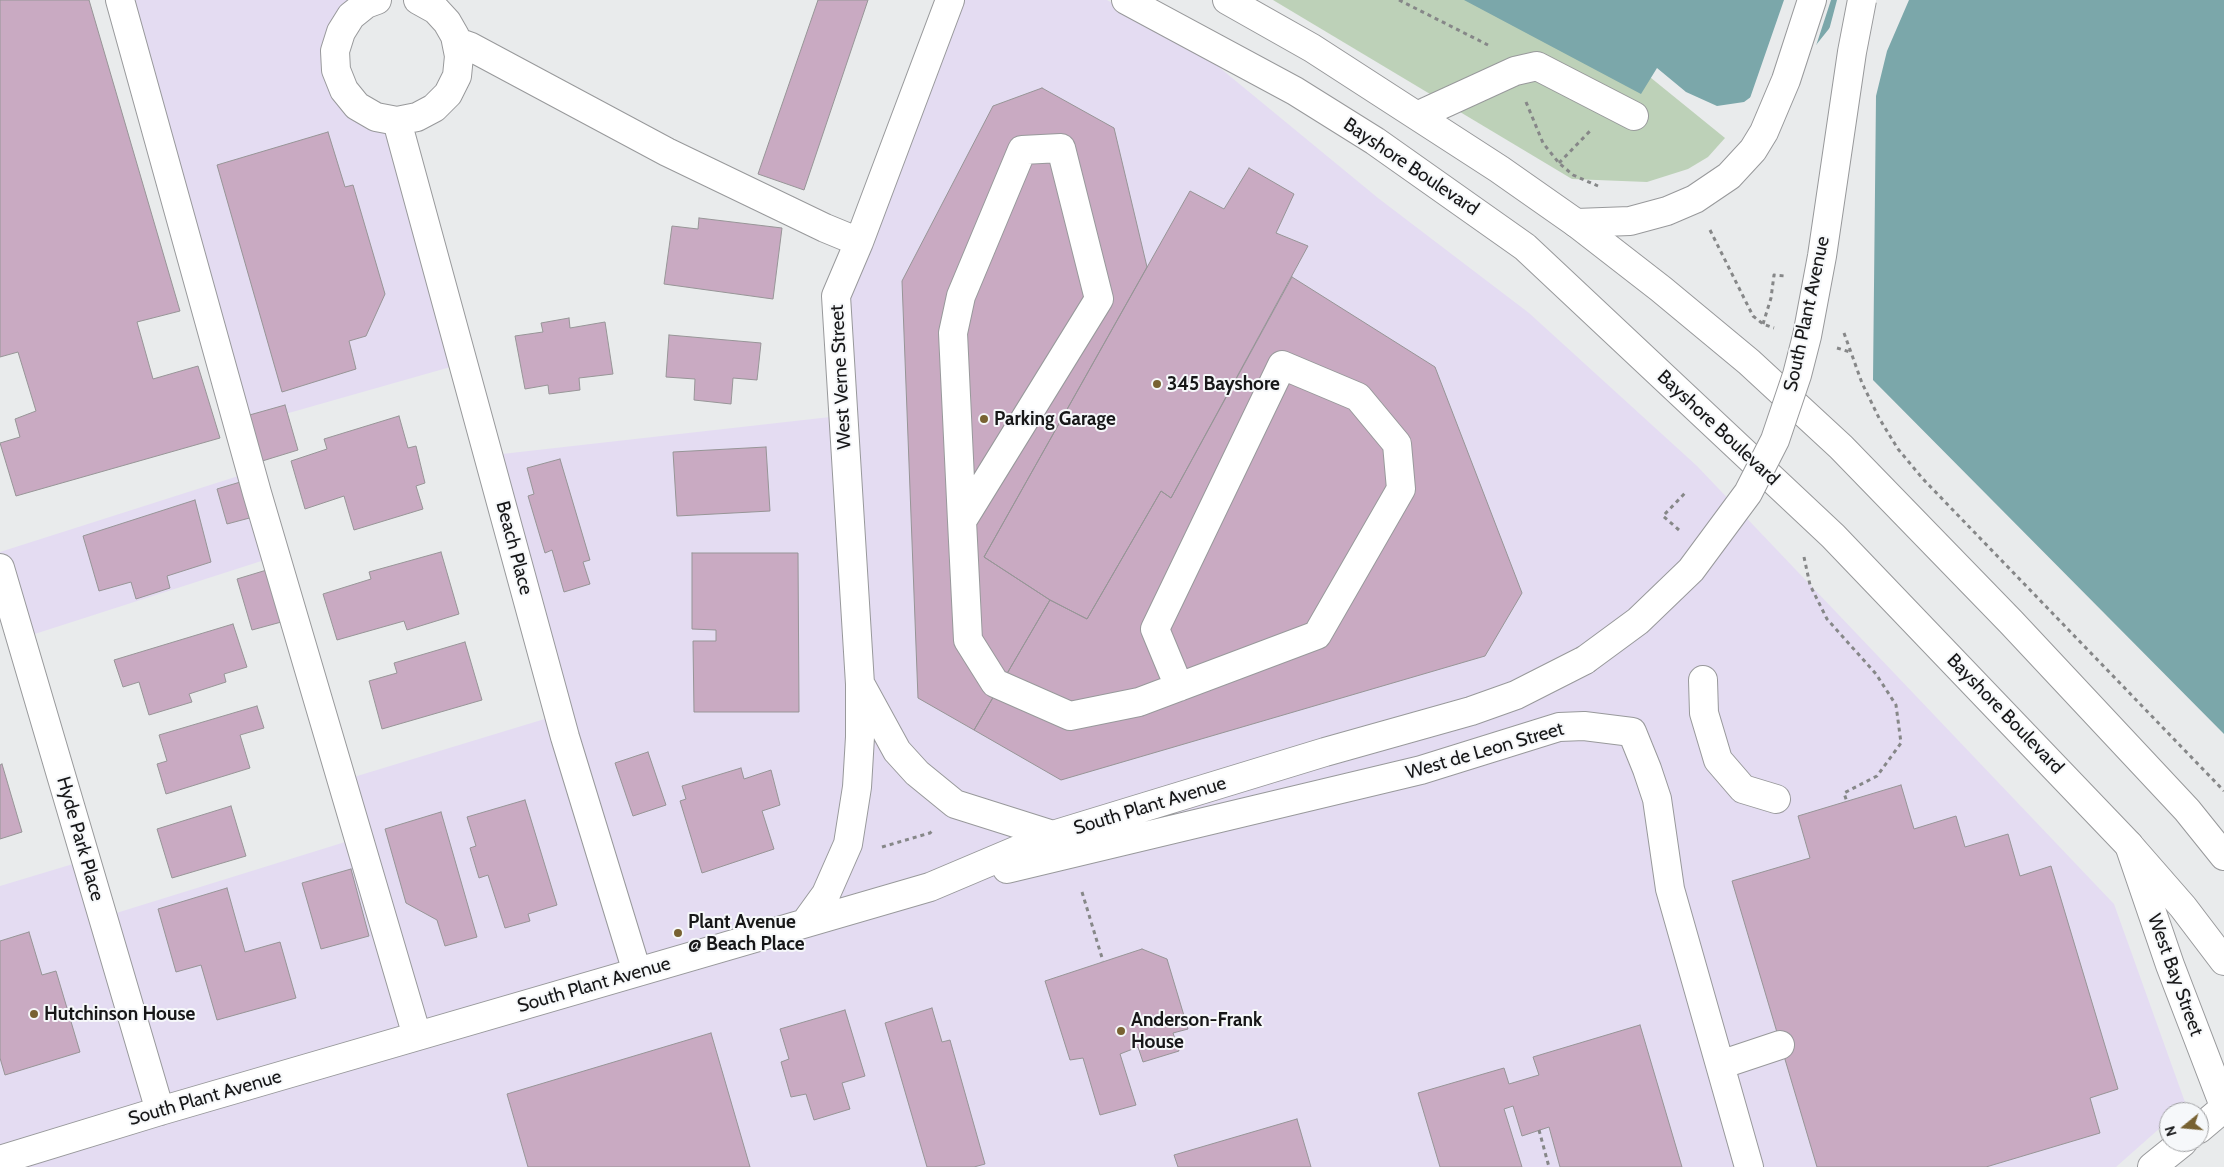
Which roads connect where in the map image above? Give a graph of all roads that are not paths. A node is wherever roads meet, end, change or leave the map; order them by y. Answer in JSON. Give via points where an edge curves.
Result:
{"nodes":[{"id":1,"x":120,"y":0,"type":"edge"},
{"id":2,"x":950,"y":0,"type":"edge"},
{"id":3,"x":1126,"y":0,"type":"edge"},
{"id":4,"x":1227,"y":0,"type":"edge"},
{"id":5,"x":1812,"y":0,"type":"edge"},
{"id":6,"x":1862,"y":0,"type":"edge"},
{"id":7,"x":367,"y":1,"type":"edge"},
{"id":8,"x":432,"y":3,"type":"edge"},
{"id":9,"x":457,"y":42,"type":"junction"},
{"id":10,"x":1624,"y":111,"type":"road end"},
{"id":11,"x":1419,"y":115,"type":"junction"},
{"id":12,"x":397,"y":121,"type":"junction"},
{"id":13,"x":1576,"y":223,"type":"junction"},
{"id":14,"x":860,"y":242,"type":"junction"},
{"id":15,"x":962,"y":521,"type":"junction"},
{"id":16,"x":0,"y":568,"type":"edge"},
{"id":17,"x":1703,"y":680,"type":"dead end"},
{"id":18,"x":860,"y":684,"type":"junction"},
{"id":19,"x":1179,"y":687,"type":"junction"},
{"id":20,"x":1776,"y":799,"type":"dead end"},
{"id":21,"x":1053,"y":835,"type":"junction"},
{"id":22,"x":2128,"y":844,"type":"junction"},
{"id":23,"x":2224,"y":856,"type":"edge"},
{"id":24,"x":930,"y":887,"type":"junction"},
{"id":25,"x":805,"y":923,"type":"junction"},
{"id":26,"x":2224,"y":961,"type":"edge"},
{"id":27,"x":637,"y":972,"type":"junction"},
{"id":28,"x":417,"y":1036,"type":"junction"},
{"id":29,"x":1780,"y":1045,"type":"dead end"},
{"id":30,"x":1720,"y":1065,"type":"junction"},
{"id":31,"x":2224,"y":1107,"type":"edge"},
{"id":32,"x":160,"y":1111,"type":"junction"},
{"id":33,"x":2209,"y":1120,"type":"edge"},
{"id":34,"x":2170,"y":1152,"type":"edge"},
{"id":35,"x":0,"y":1160,"type":"edge"},
{"id":36,"x":1749,"y":1167,"type":"edge"},
{"id":37,"x":2152,"y":1167,"type":"edge"}],
"edges":[{"from":1,"to":28,"type":"street","via":[[256,493]]},
{"from":2,"to":14,"type":"street","name":"West Verne Street"},
{"from":3,"to":22,"type":"street","name":"Bayshore Boulevard","via":[[1311,101],[1391,151],[1525,247],[1833,536]]},
{"from":4,"to":11,"type":"street"},
{"from":5,"to":13,"type":"street","via":[[1786,80],[1764,132],[1740,165],[1718,185],[1667,211],[1630,221]]},
{"from":6,"to":21,"type":"street","name":"South Plant Avenue","bridge":true,"via":[[1822,256],[1797,376],[1775,440],[1748,493],[1691,570],[1638,622],[1585,660],[1516,695]]},
{"from":7,"to":12,"type":"street","via":[[351,16],[341,32],[335,51],[336,70],[344,90],[357,106],[376,117]]},
{"from":8,"to":9,"type":"street"},
{"from":9,"to":12,"type":"street","via":[[457,76],[448,94],[434,108],[417,117]]},
{"from":9,"to":14,"type":"street","via":[[667,152]]},
{"from":10,"to":11,"type":"street","via":[[1536,66],[1515,71]]},
{"from":11,"to":13,"type":"street"},
{"from":12,"to":27,"type":"street","name":"Beach Place","via":[[566,737]]},
{"from":13,"to":23,"type":"street","via":[[1749,362],[1841,446],[2174,795]]},
{"from":14,"to":18,"type":"street","name":"West Verne Street","via":[[836,296]]},
{"from":15,"to":15,"type":"street","via":[[1099,298],[1061,148],[1022,150],[961,296],[953,332]]},
{"from":15,"to":19,"type":"street","via":[[968,640],[995,683],[1070,716],[1139,702]]},
{"from":16,"to":32,"type":"street","name":"Hyde Park Place"},
{"from":17,"to":20,"type":"street","via":[[1704,713],[1718,760],[1743,789]]},
{"from":18,"to":21,"type":"street","name":"West Verne Street","via":[[897,751],[917,773],[955,804]]},
{"from":18,"to":25,"type":"street","name":"West Verne Street","via":[[857,787],[848,844],[826,894]]},
{"from":19,"to":19,"type":"street","via":[[1317,635],[1401,489],[1398,444],[1358,397],[1282,365],[1155,629]]},
{"from":21,"to":24,"type":"street","name":"South Plant Avenue"},
{"from":22,"to":26,"type":"street","name":"Bayshore Boulevard","via":[[2183,907]]},
{"from":22,"to":31,"type":"street","name":"West Bay Street"},
{"from":24,"to":25,"type":"street","name":"South Plant Avenue"},
{"from":24,"to":30,"type":"street","name":"West de Leon Street","via":[[1421,770],[1559,727],[1584,726],[1632,732],[1659,810],[1670,889]]},
{"from":25,"to":27,"type":"street","name":"South Plant Avenue"},
{"from":27,"to":28,"type":"street","name":"South Plant Avenue"},
{"from":28,"to":32,"type":"street","name":"South Plant Avenue"},
{"from":29,"to":30,"type":"street"},
{"from":30,"to":36,"type":"street","name":"West de Leon Street"},
{"from":31,"to":33,"type":"street"},
{"from":32,"to":35,"type":"street","name":"South Plant Avenue"},
{"from":34,"to":37,"type":"street"}]}
